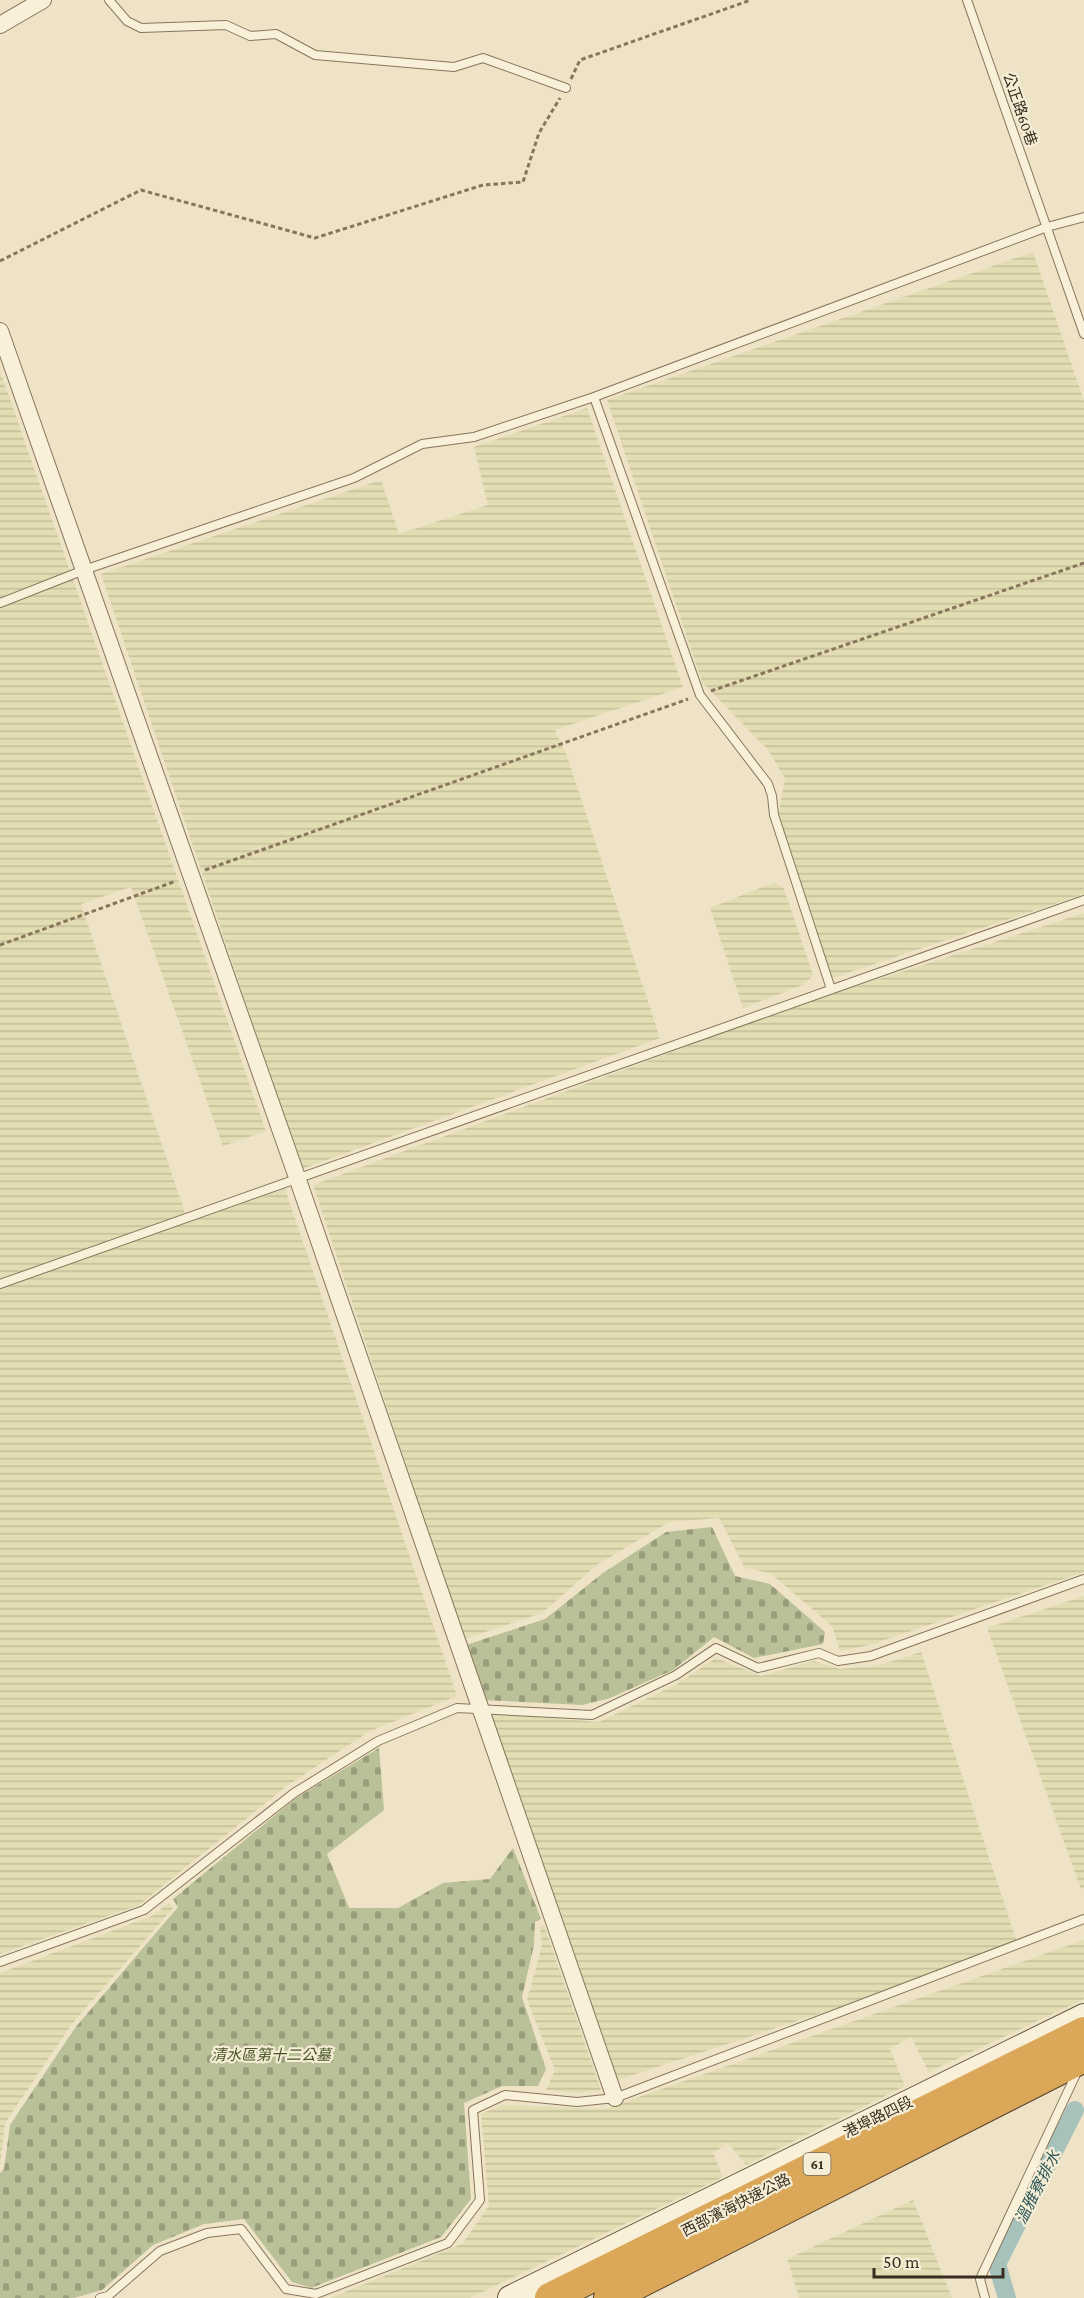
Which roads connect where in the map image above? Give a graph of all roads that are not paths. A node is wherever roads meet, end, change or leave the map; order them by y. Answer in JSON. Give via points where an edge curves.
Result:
{"nodes":[{"id":1,"x":43,"y":0,"type":"edge"},
{"id":2,"x":109,"y":0,"type":"edge"},
{"id":3,"x":967,"y":0,"type":"edge"},
{"id":4,"x":0,"y":25,"type":"edge"},
{"id":5,"x":566,"y":88,"type":"road end"},
{"id":6,"x":1084,"y":217,"type":"edge"},
{"id":7,"x":1047,"y":227,"type":"junction"},
{"id":8,"x":0,"y":331,"type":"edge"},
{"id":9,"x":1084,"y":333,"type":"edge"},
{"id":10,"x":594,"y":397,"type":"junction"},
{"id":11,"x":84,"y":570,"type":"junction"},
{"id":12,"x":0,"y":603,"type":"edge"},
{"id":13,"x":1084,"y":900,"type":"edge"},
{"id":14,"x":831,"y":989,"type":"junction"},
{"id":15,"x":298,"y":1180,"type":"junction"},
{"id":16,"x":0,"y":1284,"type":"edge"},
{"id":17,"x":1084,"y":1580,"type":"edge"},
{"id":18,"x":479,"y":1709,"type":"junction"},
{"id":19,"x":1084,"y":1919,"type":"edge"},
{"id":20,"x":0,"y":1962,"type":"edge"},
{"id":21,"x":1084,"y":2016,"type":"edge"},
{"id":22,"x":1084,"y":2032,"type":"edge"},
{"id":23,"x":1081,"y":2068,"type":"edge"},
{"id":24,"x":615,"y":2098,"type":"junction"},
{"id":25,"x":100,"y":2298,"type":"edge"},
{"id":26,"x":510,"y":2298,"type":"edge"},
{"id":27,"x":550,"y":2298,"type":"edge"},
{"id":28,"x":609,"y":2298,"type":"edge"},
{"id":29,"x":635,"y":2298,"type":"edge"},
{"id":30,"x":985,"y":2298,"type":"edge"}],
"edges":[{"from":1,"to":4,"type":"street"},
{"from":2,"to":5,"type":"lane","via":[[127,21],[141,28],[226,25],[250,36],[276,34],[315,55],[454,67],[483,58]]},
{"from":3,"to":7,"type":"lane","name":"公正路60巷"},
{"from":6,"to":7,"type":"lane"},
{"from":7,"to":9,"type":"lane","name":"公正路60巷"},
{"from":7,"to":10,"type":"lane"},
{"from":8,"to":11,"type":"street"},
{"from":10,"to":11,"type":"lane","via":[[474,437],[422,444],[354,478]]},
{"from":10,"to":14,"type":"lane","via":[[700,695],[768,784],[774,815]]},
{"from":11,"to":12,"type":"lane"},
{"from":11,"to":15,"type":"street"},
{"from":13,"to":14,"type":"lane"},
{"from":14,"to":15,"type":"lane"},
{"from":15,"to":16,"type":"lane"},
{"from":15,"to":18,"type":"street"},
{"from":17,"to":18,"type":"lane","via":[[871,1656],[838,1661],[819,1653],[758,1668],[716,1647],[676,1675],[592,1715]]},
{"from":18,"to":20,"type":"lane","via":[[458,1708],[378,1742],[294,1794],[144,1910]]},
{"from":18,"to":24,"type":"street"},
{"from":19,"to":24,"type":"lane"},
{"from":21,"to":26,"type":"street","name":"港埠路四段"},
{"from":22,"to":27,"type":"highway","name":"西部濱海快速公路","number":"61"},
{"from":23,"to":28,"type":"highway","name":"西部濱海快速公路","number":"61"},
{"from":23,"to":29,"type":"street"},
{"from":23,"to":30,"type":"lane","via":[[980,2279]]},
{"from":24,"to":25,"type":"lane","via":[[577,2102],[505,2095],[473,2110],[480,2200],[448,2243],[327,2290],[316,2294],[286,2289],[241,2229],[207,2233],[160,2251],[108,2296]]}]}
